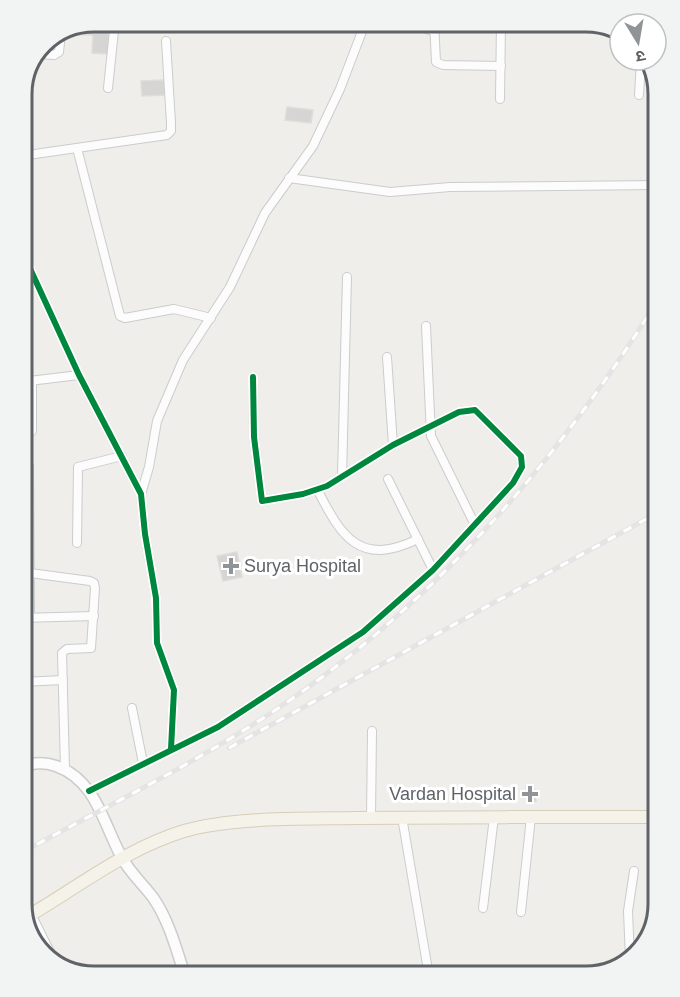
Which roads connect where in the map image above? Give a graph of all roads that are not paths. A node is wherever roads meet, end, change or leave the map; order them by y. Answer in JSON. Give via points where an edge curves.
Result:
{"nodes":[{"id":1,"x":114,"y":32,"type":"edge"},
{"id":2,"x":361,"y":32,"type":"edge"},
{"id":3,"x":433,"y":32,"type":"edge"},
{"id":4,"x":501,"y":32,"type":"edge"},
{"id":5,"x":60,"y":41,"type":"edge"},
{"id":6,"x":166,"y":41,"type":"dead end"},
{"id":7,"x":45,"y":55,"type":"edge"},
{"id":8,"x":501,"y":66,"type":"junction"},
{"id":9,"x":640,"y":72,"type":"edge"},
{"id":10,"x":108,"y":88,"type":"dead end"},
{"id":11,"x":639,"y":95,"type":"dead end"},
{"id":12,"x":500,"y":99,"type":"dead end"},
{"id":13,"x":77,"y":148,"type":"junction"},
{"id":14,"x":32,"y":154,"type":"edge"},
{"id":15,"x":289,"y":178,"type":"junction"},
{"id":16,"x":648,"y":185,"type":"edge"},
{"id":17,"x":32,"y":273,"type":"edge"},
{"id":18,"x":347,"y":277,"type":"dead end"},
{"id":19,"x":211,"y":318,"type":"junction"},
{"id":20,"x":426,"y":326,"type":"dead end"},
{"id":21,"x":387,"y":357,"type":"dead end"},
{"id":22,"x":79,"y":375,"type":"junction"},
{"id":23,"x":253,"y":377,"type":"dead end"},
{"id":24,"x":32,"y":381,"type":"joint"},
{"id":25,"x":430,"y":428,"type":"junction"},
{"id":26,"x":32,"y":431,"type":"dead end"},
{"id":27,"x":393,"y":445,"type":"junction"},
{"id":28,"x":122,"y":456,"type":"junction"},
{"id":29,"x":342,"y":476,"type":"junction"},
{"id":30,"x":388,"y":479,"type":"dead end"},
{"id":31,"x":317,"y":489,"type":"junction"},
{"id":32,"x":141,"y":494,"type":"junction"},
{"id":33,"x":475,"y":525,"type":"junction"},
{"id":34,"x":418,"y":539,"type":"junction"},
{"id":35,"x":77,"y":543,"type":"dead end"},
{"id":36,"x":433,"y":570,"type":"junction"},
{"id":37,"x":32,"y":573,"type":"edge"},
{"id":38,"x":94,"y":616,"type":"junction"},
{"id":39,"x":32,"y":618,"type":"edge"},
{"id":40,"x":63,"y":680,"type":"junction"},
{"id":41,"x":32,"y":681,"type":"edge"},
{"id":42,"x":132,"y":708,"type":"dead end"},
{"id":43,"x":372,"y":731,"type":"dead end"},
{"id":44,"x":171,"y":748,"type":"junction"},
{"id":45,"x":32,"y":763,"type":"edge"},
{"id":46,"x":143,"y":764,"type":"junction"},
{"id":47,"x":64,"y":770,"type":"junction"},
{"id":48,"x":89,"y":791,"type":"junction"},
{"id":49,"x":494,"y":817,"type":"junction"},
{"id":50,"x":531,"y":817,"type":"junction"},
{"id":51,"x":648,"y":817,"type":"edge"},
{"id":52,"x":371,"y":818,"type":"junction"},
{"id":53,"x":402,"y":818,"type":"junction"},
{"id":54,"x":121,"y":858,"type":"junction"},
{"id":55,"x":634,"y":871,"type":"dead end"},
{"id":56,"x":483,"y":908,"type":"dead end"},
{"id":57,"x":521,"y":912,"type":"dead end"},
{"id":58,"x":32,"y":913,"type":"edge"},
{"id":59,"x":630,"y":947,"type":"edge"},
{"id":60,"x":181,"y":965,"type":"edge"},
{"id":61,"x":427,"y":966,"type":"edge"}],
"edges":[{"from":1,"to":10,"type":"street"},
{"from":2,"to":15,"type":"street","via":[[322,128]]},
{"from":3,"to":8,"type":"street","via":[[436,62]]},
{"from":4,"to":8,"type":"street"},
{"from":5,"to":7,"type":"street","via":[[59,52]]},
{"from":6,"to":13,"type":"street","via":[[171,131],[167,135]]},
{"from":8,"to":12,"type":"street"},
{"from":9,"to":11,"type":"street"},
{"from":13,"to":14,"type":"street"},
{"from":13,"to":19,"type":"street","via":[[120,316],[174,309]]},
{"from":15,"to":16,"type":"street","via":[[390,192],[450,187]]},
{"from":15,"to":19,"type":"street","via":[[264,213],[246,256]]},
{"from":17,"to":22,"type":"street"},
{"from":18,"to":29,"type":"street"},
{"from":19,"to":32,"type":"street","via":[[183,360],[157,421]]},
{"from":20,"to":25,"type":"street"},
{"from":21,"to":27,"type":"street"},
{"from":22,"to":24,"type":"street"},
{"from":22,"to":28,"type":"street"},
{"from":23,"to":31,"type":"street","via":[[254,437],[262,501]]},
{"from":24,"to":26,"type":"street"},
{"from":25,"to":27,"type":"street"},
{"from":25,"to":33,"type":"street"},
{"from":25,"to":33,"type":"street","via":[[459,412],[475,410],[521,456],[522,467],[517,477]]},
{"from":27,"to":29,"type":"street"},
{"from":28,"to":32,"type":"street"},
{"from":28,"to":35,"type":"street","via":[[78,467]]},
{"from":29,"to":31,"type":"street"},
{"from":30,"to":34,"type":"street"},
{"from":31,"to":34,"type":"street","via":[[336,525],[354,544],[370,551],[386,551]]},
{"from":32,"to":44,"type":"street","via":[[156,597],[156,643],[174,690]]},
{"from":33,"to":36,"type":"street"},
{"from":34,"to":36,"type":"street"},
{"from":36,"to":44,"type":"street","via":[[363,632],[318,663],[218,727]]},
{"from":37,"to":38,"type":"street","via":[[94,583]]},
{"from":38,"to":39,"type":"street"},
{"from":38,"to":40,"type":"street","via":[[91,648],[63,650]]},
{"from":40,"to":41,"type":"street"},
{"from":40,"to":47,"type":"street"},
{"from":42,"to":46,"type":"street"},
{"from":43,"to":52,"type":"street"},
{"from":44,"to":46,"type":"street"},
{"from":45,"to":47,"type":"street","via":[[45,763]]},
{"from":46,"to":48,"type":"street"},
{"from":47,"to":48,"type":"street"},
{"from":48,"to":54,"type":"street"},
{"from":49,"to":50,"type":"main road"},
{"from":49,"to":53,"type":"main road"},
{"from":49,"to":56,"type":"street"},
{"from":50,"to":51,"type":"main road"},
{"from":50,"to":57,"type":"street"},
{"from":52,"to":53,"type":"main road"},
{"from":52,"to":54,"type":"main road","via":[[227,824],[157,840]]},
{"from":53,"to":61,"type":"street"},
{"from":54,"to":58,"type":"main road"},
{"from":54,"to":60,"type":"street","via":[[156,901]]},
{"from":55,"to":59,"type":"street","via":[[628,911]]}]}
